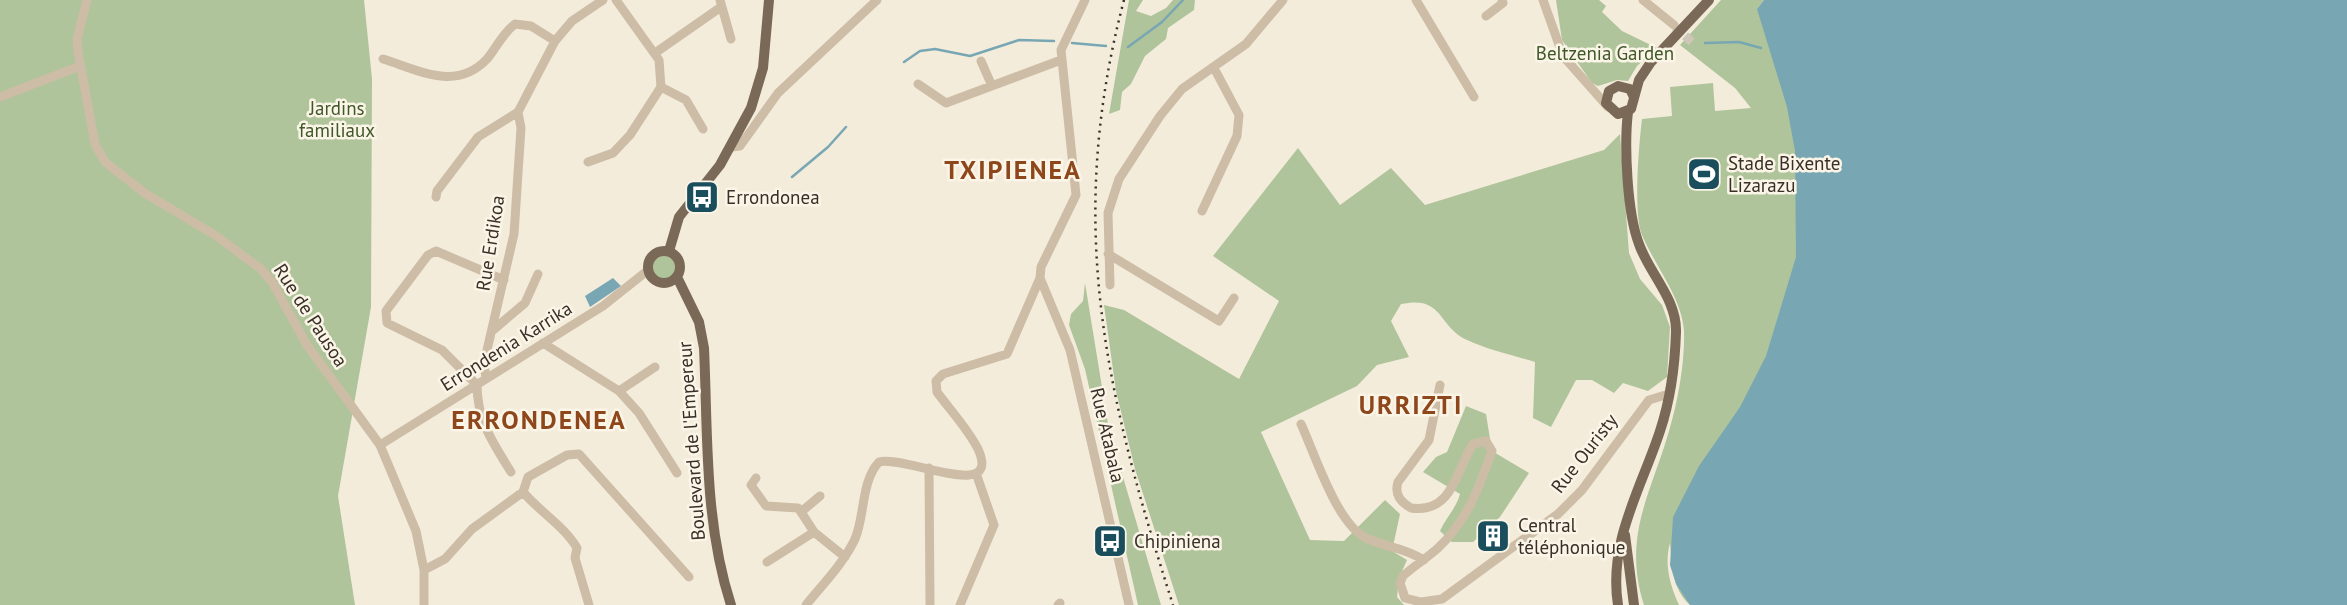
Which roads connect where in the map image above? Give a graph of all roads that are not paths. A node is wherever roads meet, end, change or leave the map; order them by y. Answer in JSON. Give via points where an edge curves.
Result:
{"nodes":[{"id":1,"x":87,"y":0,"type":"edge"},
{"id":2,"x":603,"y":0,"type":"edge"},
{"id":3,"x":615,"y":0,"type":"edge"},
{"id":4,"x":769,"y":0,"type":"edge"},
{"id":5,"x":877,"y":0,"type":"edge"},
{"id":6,"x":1085,"y":0,"type":"edge"},
{"id":7,"x":1283,"y":0,"type":"edge"},
{"id":8,"x":1416,"y":0,"type":"edge"},
{"id":9,"x":1502,"y":0,"type":"edge"},
{"id":10,"x":1543,"y":0,"type":"edge"},
{"id":11,"x":1643,"y":0,"type":"edge"},
{"id":12,"x":1709,"y":0,"type":"edge"},
{"id":13,"x":721,"y":4,"type":"edge"},
{"id":14,"x":1486,"y":16,"type":"dead end"},
{"id":15,"x":1674,"y":25,"type":"tunnel mouth"},
{"id":16,"x":731,"y":39,"type":"dead end"},
{"id":17,"x":555,"y":41,"type":"junction"},
{"id":18,"x":655,"y":53,"type":"junction"},
{"id":19,"x":383,"y":59,"type":"dead end"},
{"id":20,"x":1061,"y":60,"type":"junction"},
{"id":21,"x":981,"y":61,"type":"dead end"},
{"id":22,"x":80,"y":66,"type":"junction"},
{"id":23,"x":1214,"y":68,"type":"junction"},
{"id":24,"x":1639,"y":80,"type":"junction"},
{"id":25,"x":918,"y":84,"type":"dead end"},
{"id":26,"x":992,"y":86,"type":"junction"},
{"id":27,"x":1587,"y":86,"type":"junction"},
{"id":28,"x":661,"y":87,"type":"junction"},
{"id":29,"x":1626,"y":87,"type":"junction"},
{"id":30,"x":1612,"y":88,"type":"junction"},
{"id":31,"x":0,"y":97,"type":"edge"},
{"id":32,"x":1474,"y":97,"type":"dead end"},
{"id":33,"x":1634,"y":97,"type":"junction"},
{"id":34,"x":1608,"y":107,"type":"junction"},
{"id":35,"x":518,"y":112,"type":"junction"},
{"id":36,"x":1623,"y":113,"type":"junction"},
{"id":37,"x":703,"y":129,"type":"dead end"},
{"id":38,"x":732,"y":146,"type":"junction"},
{"id":39,"x":588,"y":162,"type":"dead end"},
{"id":40,"x":436,"y":197,"type":"dead end"},
{"id":41,"x":1202,"y":211,"type":"dead end"},
{"id":42,"x":669,"y":251,"type":"junction"},
{"id":43,"x":1108,"y":254,"type":"junction"},
{"id":44,"x":648,"y":271,"type":"junction"},
{"id":45,"x":538,"y":274,"type":"dead end"},
{"id":46,"x":677,"y":277,"type":"junction"},
{"id":47,"x":1040,"y":278,"type":"junction"},
{"id":48,"x":504,"y":280,"type":"junction"},
{"id":49,"x":1110,"y":285,"type":"dead end"},
{"id":50,"x":1234,"y":298,"type":"dead end"},
{"id":51,"x":492,"y":331,"type":"junction"},
{"id":52,"x":542,"y":343,"type":"junction"},
{"id":53,"x":655,"y":368,"type":"dead end"},
{"id":54,"x":486,"y":379,"type":"junction"},
{"id":55,"x":477,"y":385,"type":"junction"},
{"id":56,"x":1440,"y":385,"type":"dead end"},
{"id":57,"x":619,"y":391,"type":"junction"},
{"id":58,"x":1669,"y":394,"type":"junction"},
{"id":59,"x":1301,"y":424,"type":"dead end"},
{"id":60,"x":380,"y":445,"type":"junction"},
{"id":61,"x":929,"y":468,"type":"junction"},
{"id":62,"x":511,"y":472,"type":"dead end"},
{"id":63,"x":677,"y":473,"type":"dead end"},
{"id":64,"x":977,"y":476,"type":"junction"},
{"id":65,"x":756,"y":478,"type":"dead end"},
{"id":66,"x":523,"y":492,"type":"junction"},
{"id":67,"x":820,"y":496,"type":"dead end"},
{"id":68,"x":801,"y":512,"type":"junction"},
{"id":69,"x":1625,"y":528,"type":"junction"},
{"id":70,"x":814,"y":532,"type":"junction"},
{"id":71,"x":845,"y":557,"type":"junction"},
{"id":72,"x":1424,"y":560,"type":"junction"},
{"id":73,"x":767,"y":562,"type":"dead end"},
{"id":74,"x":424,"y":570,"type":"junction"},
{"id":75,"x":689,"y":578,"type":"dead end"},
{"id":76,"x":424,"y":605,"type":"edge"},
{"id":77,"x":589,"y":605,"type":"edge"},
{"id":78,"x":731,"y":605,"type":"edge"},
{"id":79,"x":806,"y":605,"type":"edge"},
{"id":80,"x":930,"y":605,"type":"edge"},
{"id":81,"x":960,"y":605,"type":"edge"},
{"id":82,"x":1129,"y":605,"type":"edge"},
{"id":83,"x":1618,"y":605,"type":"edge"},
{"id":84,"x":1634,"y":605,"type":"edge"}],
"edges":[{"from":1,"to":22,"type":"street","name":"Rue de Pausoa","via":[[77,39]]},
{"from":2,"to":17,"type":"street","via":[[572,21]]},
{"from":3,"to":18,"type":"street"},
{"from":4,"to":38,"type":"main road","via":[[763,68],[751,108]]},
{"from":5,"to":38,"type":"street","via":[[778,93],[740,146]]},
{"from":6,"to":20,"type":"street","via":[[1069,29]]},
{"from":7,"to":23,"type":"street","via":[[1246,44]]},
{"from":8,"to":32,"type":"street"},
{"from":9,"to":14,"type":"street"},
{"from":10,"to":27,"type":"street","via":[[1558,46]]},
{"from":11,"to":15,"type":"street"},
{"from":12,"to":24,"type":"main road"},
{"from":13,"to":16,"type":"street"},
{"from":13,"to":18,"type":"street"},
{"from":17,"to":19,"type":"street","via":[[531,26],[515,24],[487,59],[453,79]]},
{"from":17,"to":35,"type":"street"},
{"from":18,"to":28,"type":"street"},
{"from":20,"to":26,"type":"street"},
{"from":20,"to":47,"type":"street","via":[[1076,195]]},
{"from":21,"to":26,"type":"street"},
{"from":22,"to":31,"type":"street"},
{"from":22,"to":60,"type":"street","name":"Rue de Pausoa","via":[[95,144],[105,162],[261,269],[307,345]]},
{"from":23,"to":41,"type":"street","via":[[1239,115],[1237,136]]},
{"from":23,"to":43,"type":"street","via":[[1182,89],[1119,179],[1108,213]]},
{"from":24,"to":29,"type":"main road"},
{"from":24,"to":33,"type":"main road"},
{"from":25,"to":26,"type":"street","via":[[946,103]]},
{"from":27,"to":30,"type":"street"},
{"from":27,"to":34,"type":"street"},
{"from":28,"to":37,"type":"street","via":[[686,100]]},
{"from":28,"to":39,"type":"street","via":[[613,153]]},
{"from":29,"to":30,"type":"main road"},
{"from":29,"to":33,"type":"main road"},
{"from":30,"to":34,"type":"main road","via":[[1607,94]]},
{"from":33,"to":36,"type":"main road","via":[[1633,105]]},
{"from":34,"to":36,"type":"main road"},
{"from":35,"to":40,"type":"street","via":[[478,137]]},
{"from":35,"to":48,"type":"street","name":"Rue Erdikoa","via":[[521,128],[514,234]]},
{"from":36,"to":58,"type":"main road","via":[[1633,226],[1676,328]]},
{"from":38,"to":42,"type":"main road","via":[[679,217]]},
{"from":42,"to":44,"type":"main road","via":[[652,255]]},
{"from":42,"to":46,"type":"main road","name":"Boulevard de l'Empereur","via":[[679,261]]},
{"from":43,"to":49,"type":"street"},
{"from":43,"to":50,"type":"street","via":[[1219,321]]},
{"from":44,"to":46,"type":"main road","via":[[651,278],[664,284]]},
{"from":44,"to":52,"type":"street","name":"Errondenia Karrika","via":[[603,306]]},
{"from":45,"to":51,"type":"street","via":[[525,303]]},
{"from":46,"to":78,"type":"main road","name":"Boulevard de l'Empereur","via":[[699,322],[704,348],[710,516],[718,566]]},
{"from":47,"to":64,"type":"street","via":[[1007,354],[943,374],[936,381],[937,392],[977,447],[984,464]]},
{"from":47,"to":82,"type":"street","name":"Rue Atabala","via":[[1070,350]]},
{"from":48,"to":51,"type":"street","name":"Rue Erdikoa"},
{"from":48,"to":55,"type":"street","via":[[436,251],[428,255],[386,311],[387,323],[442,350]]},
{"from":51,"to":54,"type":"street","name":"Rue Erdikoa","via":[[484,363]]},
{"from":52,"to":54,"type":"street","name":"Errondenia Karrika"},
{"from":52,"to":57,"type":"street"},
{"from":53,"to":57,"type":"street"},
{"from":54,"to":55,"type":"street","name":"Errondenia Karrika"},
{"from":55,"to":60,"type":"street","name":"Errondenia Karrika"},
{"from":55,"to":62,"type":"street","via":[[477,410]]},
{"from":56,"to":72,"type":"street","name":"Rue Ouristy","via":[[1429,440],[1398,482],[1400,499],[1411,508],[1433,506],[1450,494],[1474,444],[1486,441],[1492,451],[1468,511]]},
{"from":57,"to":63,"type":"street","via":[[639,413]]},
{"from":58,"to":69,"type":"main road"},
{"from":58,"to":72,"type":"street","name":"Rue Ouristy","via":[[1648,400],[1582,490],[1558,514],[1442,598],[1405,598],[1401,583],[1409,570]]},
{"from":59,"to":72,"type":"street","via":[[1352,528],[1367,539],[1403,547]]},
{"from":60,"to":74,"type":"street","name":"Rue de Pausoa","via":[[416,531]]},
{"from":61,"to":64,"type":"street"},
{"from":61,"to":71,"type":"street","via":[[895,459],[874,467],[856,536]]},
{"from":61,"to":80,"type":"street"},
{"from":64,"to":81,"type":"street","via":[[994,525]]},
{"from":65,"to":68,"type":"street","via":[[751,485],[766,506]]},
{"from":66,"to":74,"type":"street","via":[[472,529],[445,559]]},
{"from":66,"to":75,"type":"street","via":[[528,477],[567,455],[579,454]]},
{"from":66,"to":77,"type":"street","via":[[543,515],[568,533],[577,548],[575,558]]},
{"from":67,"to":68,"type":"street"},
{"from":68,"to":70,"type":"street"},
{"from":69,"to":83,"type":"main road","via":[[1615,574]]},
{"from":69,"to":84,"type":"main road"},
{"from":70,"to":71,"type":"street"},
{"from":70,"to":73,"type":"street"},
{"from":71,"to":79,"type":"street"},
{"from":74,"to":76,"type":"street","name":"Rue de Pausoa"}]}
